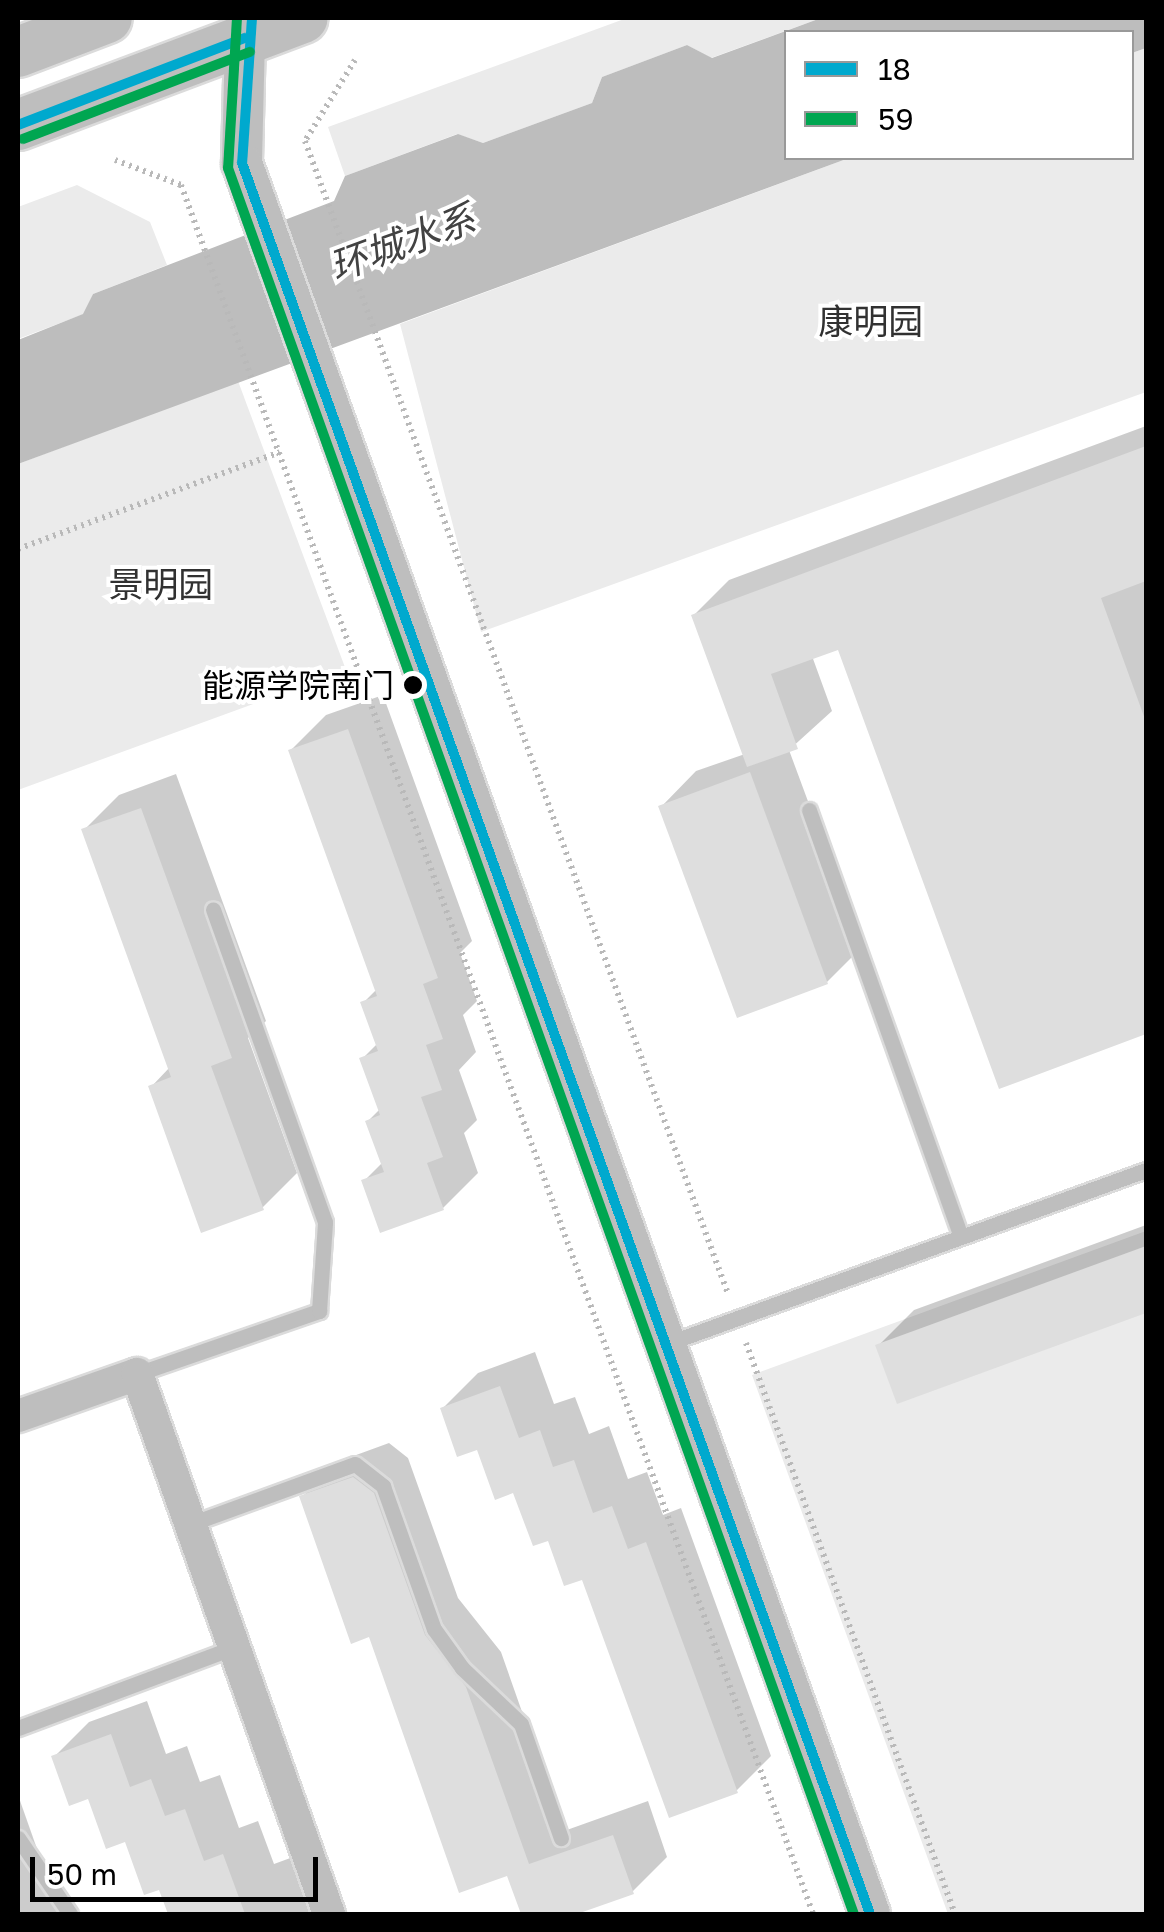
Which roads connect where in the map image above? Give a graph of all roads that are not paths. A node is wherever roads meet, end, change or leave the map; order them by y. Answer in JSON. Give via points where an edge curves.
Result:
{"nodes":[{"id":1,"x":107,"y":18,"type":"edge"},
{"id":2,"x":304,"y":18,"type":"edge"},
{"id":3,"x":246,"y":38,"type":"junction"},
{"id":4,"x":18,"y":52,"type":"edge"},
{"id":5,"x":18,"y":125,"type":"edge"},
{"id":6,"x":808,"y":810,"type":"dead end"},
{"id":7,"x":213,"y":909,"type":"dead end"},
{"id":8,"x":1146,"y":1170,"type":"edge"},
{"id":9,"x":961,"y":1236,"type":"junction"},
{"id":10,"x":665,"y":1344,"type":"junction"},
{"id":11,"x":137,"y":1374,"type":"junction"},
{"id":12,"x":18,"y":1416,"type":"edge"},
{"id":13,"x":193,"y":1523,"type":"junction"},
{"id":14,"x":237,"y":1646,"type":"junction"},
{"id":15,"x":18,"y":1728,"type":"edge"},
{"id":16,"x":18,"y":1838,"type":"edge"},
{"id":17,"x":561,"y":1838,"type":"dead end"},
{"id":18,"x":70,"y":1914,"type":"edge"},
{"id":19,"x":329,"y":1914,"type":"edge"},
{"id":20,"x":870,"y":1914,"type":"edge"}],
"edges":[{"from":1,"to":4,"type":"main road"},
{"from":2,"to":3,"type":"main road"},
{"from":3,"to":5,"type":"main road"},
{"from":3,"to":10,"type":"street","via":[[242,164]]},
{"from":6,"to":9,"type":"lane"},
{"from":7,"to":11,"type":"lane","via":[[326,1222],[319,1311]]},
{"from":8,"to":9,"type":"lane"},
{"from":9,"to":10,"type":"lane"},
{"from":10,"to":20,"type":"street"},
{"from":11,"to":12,"type":"street"},
{"from":11,"to":13,"type":"street"},
{"from":13,"to":14,"type":"street"},
{"from":13,"to":17,"type":"lane","via":[[355,1464],[383,1486],[434,1629],[462,1668],[521,1724]]},
{"from":14,"to":15,"type":"lane"},
{"from":14,"to":19,"type":"street"},
{"from":16,"to":18,"type":"lane"}]}
